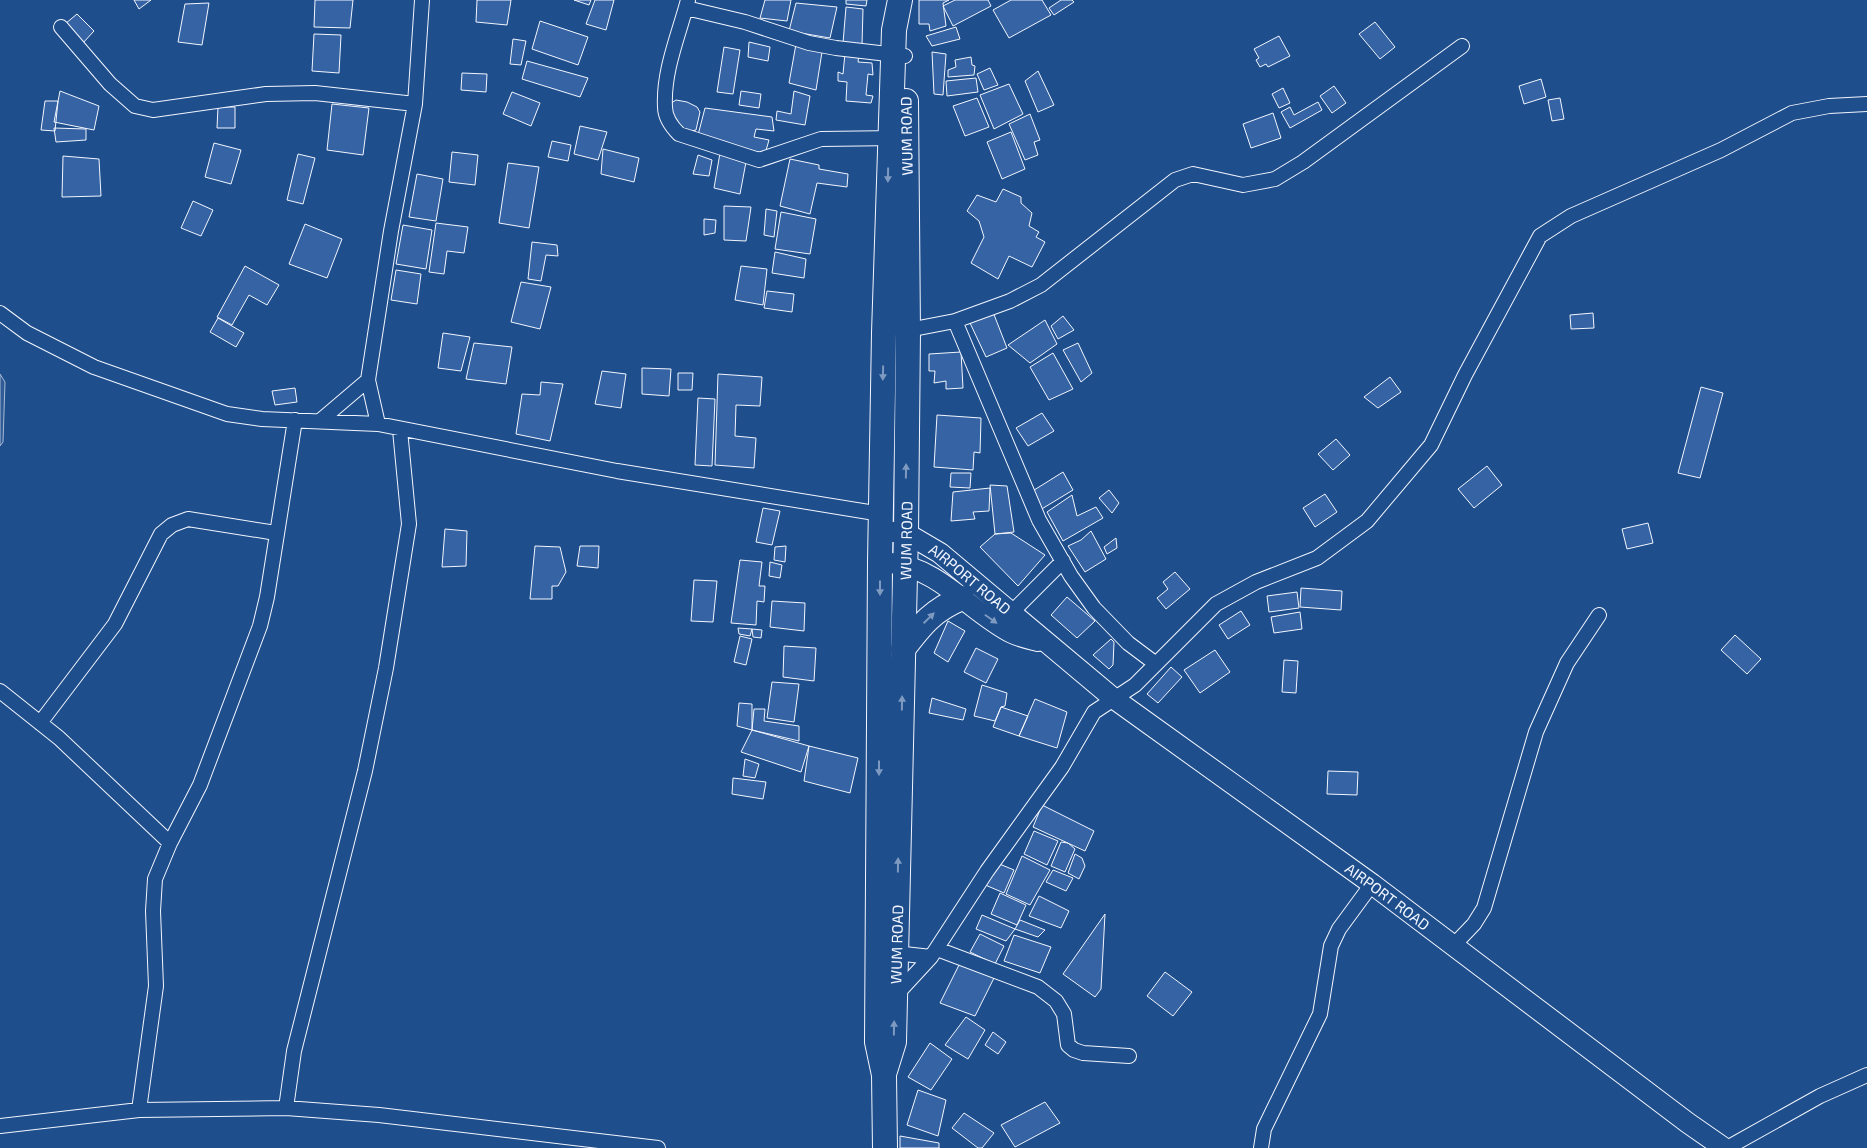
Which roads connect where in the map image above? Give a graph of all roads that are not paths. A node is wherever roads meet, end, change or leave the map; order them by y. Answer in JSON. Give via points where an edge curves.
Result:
{"nodes":[{"id":1,"x":422,"y":0,"type":"edge"},
{"id":2,"x":900,"y":2,"type":"edge"},
{"id":3,"x":687,"y":4,"type":"edge"},
{"id":4,"x":61,"y":27,"type":"dead end"},
{"id":5,"x":1462,"y":46,"type":"dead end"},
{"id":6,"x":899,"y":55,"type":"junction"},
{"id":7,"x":415,"y":104,"type":"junction"},
{"id":8,"x":1867,"y":104,"type":"edge"},
{"id":9,"x":897,"y":138,"type":"junction"},
{"id":10,"x":0,"y":313,"type":"edge"},
{"id":11,"x":955,"y":322,"type":"junction"},
{"id":12,"x":908,"y":331,"type":"junction"},
{"id":13,"x":884,"y":333,"type":"junction"},
{"id":14,"x":368,"y":380,"type":"junction"},
{"id":15,"x":295,"y":420,"type":"junction"},
{"id":16,"x":321,"y":420,"type":"junction"},
{"id":17,"x":378,"y":424,"type":"junction"},
{"id":18,"x":400,"y":430,"type":"junction"},
{"id":19,"x":881,"y":522,"type":"junction"},
{"id":20,"x":276,"y":533,"type":"junction"},
{"id":21,"x":906,"y":533,"type":"junction"},
{"id":22,"x":1062,"y":561,"type":"junction"},
{"id":23,"x":880,"y":562,"type":"junction"},
{"id":24,"x":905,"y":565,"type":"junction"},
{"id":25,"x":962,"y":598,"type":"junction"},
{"id":26,"x":1011,"y":613,"type":"junction"},
{"id":27,"x":1599,"y":615,"type":"dead end"},
{"id":28,"x":1050,"y":645,"type":"junction"},
{"id":29,"x":903,"y":649,"type":"junction"},
{"id":30,"x":1156,"y":664,"type":"junction"},
{"id":31,"x":0,"y":691,"type":"edge"},
{"id":32,"x":1113,"y":698,"type":"junction"},
{"id":33,"x":40,"y":723,"type":"junction"},
{"id":34,"x":170,"y":843,"type":"junction"},
{"id":35,"x":1372,"y":884,"type":"junction"},
{"id":36,"x":1453,"y":946,"type":"junction"},
{"id":37,"x":895,"y":953,"type":"junction"},
{"id":38,"x":934,"y":953,"type":"junction"},
{"id":39,"x":894,"y":996,"type":"junction"},
{"id":40,"x":1129,"y":1056,"type":"dead end"},
{"id":41,"x":884,"y":1075,"type":"junction"},
{"id":42,"x":1867,"y":1075,"type":"edge"},
{"id":43,"x":286,"y":1108,"type":"junction"},
{"id":44,"x":140,"y":1110,"type":"junction"},
{"id":45,"x":0,"y":1126,"type":"edge"},
{"id":46,"x":1261,"y":1146,"type":"edge"},
{"id":47,"x":658,"y":1148,"type":"edge"},
{"id":48,"x":885,"y":1148,"type":"edge"},
{"id":49,"x":1725,"y":1148,"type":"edge"}],
"edges":[{"from":1,"to":7,"type":"street"},
{"from":2,"to":6,"type":"highway","name":"WUM ROAD","via":[[894,30]]},
{"from":3,"to":6,"type":"street","via":[[809,43]]},
{"from":3,"to":9,"type":"street","via":[[670,63],[665,108],[670,124],[679,134],[759,160],[821,139]]},
{"from":4,"to":7,"type":"street","via":[[110,84],[135,106],[152,110],[295,93]]},
{"from":5,"to":11,"type":"street","via":[[1303,162],[1274,179],[1243,185],[1193,174],[1175,180],[1041,285]]},
{"from":6,"to":9,"type":"highway","name":"WUM ROAD"},
{"from":7,"to":14,"type":"street"},
{"from":8,"to":30,"type":"street","via":[[1792,112],[1721,150],[1571,216],[1540,236],[1430,445],[1367,522],[1317,558],[1256,582],[1216,604]]},
{"from":9,"to":12,"type":"highway","name":"WUM ROAD"},
{"from":9,"to":13,"type":"highway","name":"WUM ROAD","one_way":true},
{"from":10,"to":15,"type":"street","via":[[27,333],[94,367],[156,390],[227,414]]},
{"from":11,"to":12,"type":"street"},
{"from":11,"to":22,"type":"street","via":[[1039,520]]},
{"from":12,"to":13,"type":"street"},
{"from":21,"to":12,"type":"highway","name":"WUM ROAD","one_way":true},
{"from":13,"to":19,"type":"highway","name":"WUM ROAD","one_way":true},
{"from":14,"to":16,"type":"street"},
{"from":14,"to":17,"type":"street"},
{"from":15,"to":16,"type":"street"},
{"from":15,"to":20,"type":"street"},
{"from":16,"to":17,"type":"street"},
{"from":17,"to":18,"type":"street"},
{"from":18,"to":19,"type":"street"},
{"from":18,"to":43,"type":"street","via":[[409,524],[386,668],[365,770],[294,1051]]},
{"from":19,"to":21,"type":"main road","name":"AIRPORT ROAD"},
{"from":19,"to":23,"type":"highway","name":"WUM ROAD"},
{"from":20,"to":33,"type":"street","via":[[188,519],[172,525],[161,534],[115,624]]},
{"from":20,"to":34,"type":"street","via":[[260,626],[200,785]]},
{"from":21,"to":24,"type":"highway","name":"WUM ROAD"},
{"from":21,"to":26,"type":"main road","name":"AIRPORT ROAD","via":[[940,553]]},
{"from":22,"to":26,"type":"street"},
{"from":22,"to":30,"type":"street","via":[[1094,608],[1128,643]]},
{"from":23,"to":24,"type":"main road","name":"AIRPORT ROAD"},
{"from":23,"to":41,"type":"highway","name":"WUM ROAD","one_way":true,"via":[[877,1042]]},
{"from":24,"to":25,"type":"main road","name":"AIRPORT ROAD"},
{"from":24,"to":29,"type":"highway","name":"WUM ROAD"},
{"from":25,"to":28,"type":"main road","name":"AIRPORT ROAD","one_way":true,"via":[[1012,634]]},
{"from":29,"to":25,"type":"highway","one_way":true,"via":[[929,617]]},
{"from":26,"to":28,"type":"main road","name":"AIRPORT ROAD"},
{"from":27,"to":36,"type":"street","via":[[1567,662],[1536,732],[1484,908]]},
{"from":28,"to":32,"type":"main road","name":"AIRPORT ROAD"},
{"from":37,"to":29,"type":"highway","name":"WUM ROAD","one_way":true},
{"from":30,"to":32,"type":"street","via":[[1136,685]]},
{"from":31,"to":33,"type":"street"},
{"from":32,"to":35,"type":"main road","name":"AIRPORT ROAD"},
{"from":32,"to":38,"type":"street","via":[[1094,712],[1062,767],[987,871]]},
{"from":33,"to":34,"type":"street"},
{"from":34,"to":44,"type":"street","via":[[155,879],[156,986]]},
{"from":35,"to":36,"type":"main road","name":"AIRPORT ROAD"},
{"from":35,"to":46,"type":"street","via":[[1339,929],[1331,946],[1320,1014],[1264,1129]]},
{"from":36,"to":49,"type":"main road","name":"AIRPORT ROAD"},
{"from":37,"to":38,"type":"street"},
{"from":37,"to":39,"type":"highway","name":"WUM ROAD"},
{"from":38,"to":39,"type":"street"},
{"from":38,"to":40,"type":"street","via":[[1038,987],[1056,1001],[1064,1014],[1068,1045],[1074,1050]]},
{"from":41,"to":39,"type":"highway","name":"WUM ROAD","one_way":true,"via":[[894,1042]]},
{"from":41,"to":48,"type":"highway","name":"WUM ROAD"},
{"from":42,"to":49,"type":"street","via":[[1820,1096]]},
{"from":43,"to":44,"type":"street"},
{"from":43,"to":47,"type":"street","via":[[389,1116]]},
{"from":44,"to":45,"type":"street"}]}
